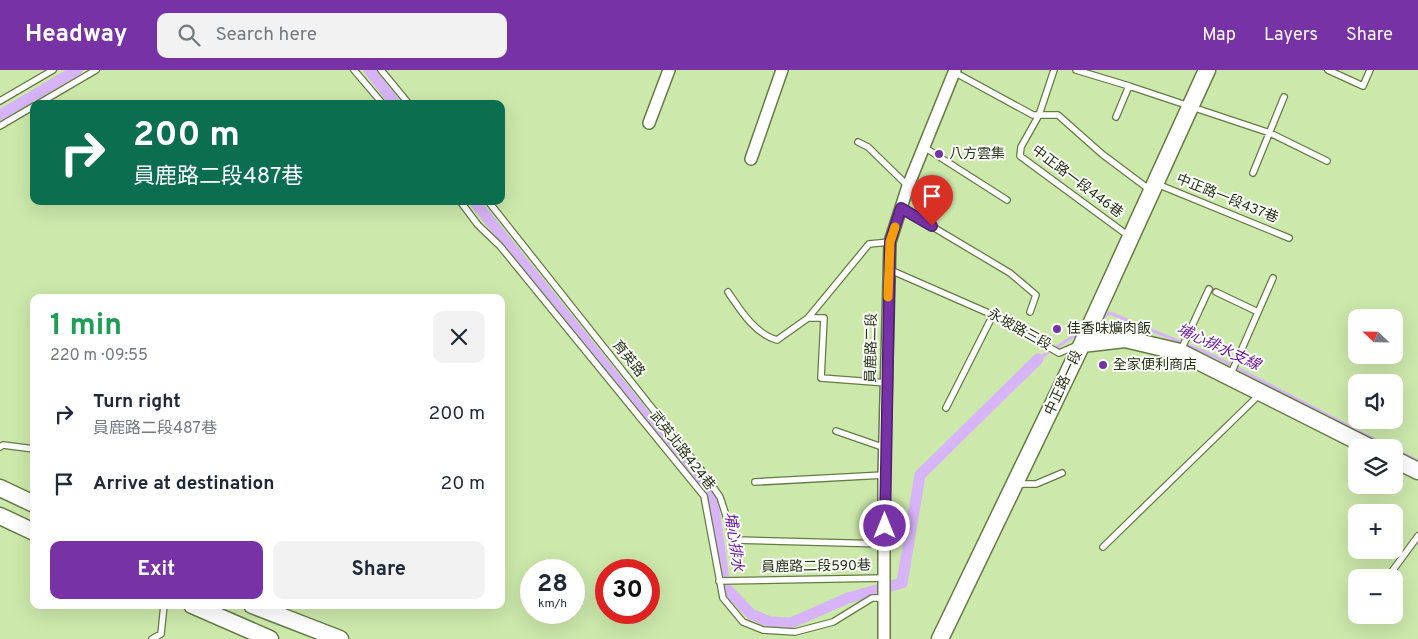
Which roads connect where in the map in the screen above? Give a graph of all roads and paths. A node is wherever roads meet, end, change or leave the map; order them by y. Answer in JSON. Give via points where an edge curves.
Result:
{"nodes":[{"id":1,"x":53,"y":70,"type":"edge"},
{"id":2,"x":96,"y":70,"type":"edge"},
{"id":3,"x":354,"y":70,"type":"edge"},
{"id":4,"x":381,"y":70,"type":"edge"},
{"id":5,"x":669,"y":70,"type":"edge"},
{"id":6,"x":782,"y":70,"type":"edge"},
{"id":7,"x":1054,"y":70,"type":"edge"},
{"id":8,"x":1076,"y":70,"type":"edge"},
{"id":9,"x":1207,"y":70,"type":"edge"},
{"id":10,"x":1328,"y":70,"type":"edge"},
{"id":11,"x":1370,"y":70,"type":"edge"},
{"id":12,"x":954,"y":71,"type":"edge"},
{"id":13,"x":1129,"y":86,"type":"junction"},
{"id":14,"x":1284,"y":97,"type":"dead end"},
{"id":15,"x":45,"y":100,"type":"edge"},
{"id":16,"x":380,"y":100,"type":"edge"},
{"id":17,"x":406,"y":100,"type":"edge"},
{"id":18,"x":0,"y":101,"type":"edge"},
{"id":19,"x":1190,"y":106,"type":"junction"},
{"id":20,"x":30,"y":108,"type":"edge"},
{"id":21,"x":1040,"y":115,"type":"junction"},
{"id":22,"x":1116,"y":117,"type":"dead end"},
{"id":23,"x":649,"y":123,"type":"dead end"},
{"id":24,"x":0,"y":126,"type":"edge"},
{"id":25,"x":1270,"y":133,"type":"junction"},
{"id":26,"x":858,"y":142,"type":"dead end"},
{"id":27,"x":924,"y":147,"type":"junction"},
{"id":28,"x":751,"y":159,"type":"dead end"},
{"id":29,"x":1327,"y":161,"type":"dead end"},
{"id":30,"x":1253,"y":173,"type":"dead end"},
{"id":31,"x":908,"y":186,"type":"junction"},
{"id":32,"x":1153,"y":187,"type":"junction"},
{"id":33,"x":1007,"y":200,"type":"dead end"},
{"id":34,"x":463,"y":205,"type":"edge"},
{"id":35,"x":491,"y":205,"type":"edge"},
{"id":36,"x":901,"y":208,"type":"junction"},
{"id":37,"x":1130,"y":238,"type":"junction"},
{"id":38,"x":1289,"y":238,"type":"dead end"},
{"id":39,"x":890,"y":242,"type":"junction"},
{"id":40,"x":888,"y":269,"type":"junction"},
{"id":41,"x":1273,"y":278,"type":"dead end"},
{"id":42,"x":1209,"y":289,"type":"dead end"},
{"id":43,"x":728,"y":292,"type":"dead end"},
{"id":44,"x":1216,"y":292,"type":"dead end"},
{"id":45,"x":1030,"y":312,"type":"dead end"},
{"id":46,"x":1258,"y":312,"type":"junction"},
{"id":47,"x":993,"y":315,"type":"junction"},
{"id":48,"x":808,"y":318,"type":"junction"},
{"id":49,"x":1082,"y":344,"type":"junction"},
{"id":50,"x":1180,"y":352,"type":"junction"},
{"id":51,"x":1230,"y":376,"type":"junction"},
{"id":52,"x":887,"y":383,"type":"junction"},
{"id":53,"x":1262,"y":392,"type":"junction"},
{"id":54,"x":946,"y":408,"type":"dead end"},
{"id":55,"x":836,"y":431,"type":"dead end"},
{"id":56,"x":1353,"y":439,"type":"edge"},
{"id":57,"x":0,"y":447,"type":"edge"},
{"id":58,"x":30,"y":448,"type":"edge"},
{"id":59,"x":885,"y":448,"type":"junction"},
{"id":60,"x":1403,"y":464,"type":"edge"},
{"id":61,"x":1418,"y":471,"type":"edge"},
{"id":62,"x":1062,"y":473,"type":"dead end"},
{"id":63,"x":884,"y":475,"type":"junction"},
{"id":64,"x":755,"y":482,"type":"dead end"},
{"id":65,"x":1016,"y":484,"type":"junction"},
{"id":66,"x":0,"y":488,"type":"edge"},
{"id":67,"x":30,"y":502,"type":"edge"},
{"id":68,"x":0,"y":516,"type":"edge"},
{"id":69,"x":30,"y":530,"type":"edge"},
{"id":70,"x":1418,"y":536,"type":"edge"},
{"id":71,"x":885,"y":544,"type":"junction"},
{"id":72,"x":1103,"y":547,"type":"dead end"},
{"id":73,"x":1394,"y":569,"type":"edge"},
{"id":74,"x":885,"y":578,"type":"junction"},
{"id":75,"x":719,"y":581,"type":"junction"},
{"id":76,"x":885,"y":598,"type":"junction"},
{"id":77,"x":164,"y":609,"type":"edge"},
{"id":78,"x":201,"y":609,"type":"edge"},
{"id":79,"x":262,"y":609,"type":"edge"},
{"id":80,"x":152,"y":639,"type":"edge"},
{"id":81,"x":270,"y":639,"type":"edge"},
{"id":82,"x":340,"y":639,"type":"edge"},
{"id":83,"x":884,"y":639,"type":"edge"},
{"id":84,"x":940,"y":639,"type":"edge"}],
"edges":[{"from":1,"to":18,"type":"lane"},
{"from":2,"to":15,"type":"lane"},
{"from":3,"to":16,"type":"lane"},
{"from":4,"to":17,"type":"lane"},
{"from":5,"to":23,"type":"street"},
{"from":6,"to":28,"type":"street"},
{"from":7,"to":21,"type":"lane"},
{"from":8,"to":13,"type":"lane"},
{"from":9,"to":19,"type":"main road","name":"中正路一段"},
{"from":10,"to":11,"type":"lane","via":[[1363,86]]},
{"from":12,"to":21,"type":"lane","name":"中正路一段437巷","via":[[1034,115]]},
{"from":12,"to":27,"type":"street","name":"員鹿路二段"},
{"from":13,"to":19,"type":"lane"},
{"from":13,"to":22,"type":"lane"},
{"from":14,"to":25,"type":"lane"},
{"from":19,"to":25,"type":"lane"},
{"from":19,"to":32,"type":"main road","name":"中正路一段"},
{"from":20,"to":24,"type":"lane"},
{"from":21,"to":32,"type":"lane","name":"中正路一段437巷","via":[[1058,115],[1102,154]]},
{"from":21,"to":37,"type":"lane","name":"中正路一段446巷","via":[[1021,147],[1020,156]]},
{"from":25,"to":29,"type":"lane"},
{"from":25,"to":30,"type":"lane"},
{"from":26,"to":31,"type":"lane","via":[[868,147]]},
{"from":27,"to":31,"type":"street","name":"員鹿路二段"},
{"from":27,"to":33,"type":"lane"},
{"from":31,"to":36,"type":"street","name":"員鹿路二段"},
{"from":32,"to":37,"type":"main road","name":"中正路一段"},
{"from":32,"to":38,"type":"lane","name":"中正路一段437巷"},
{"from":34,"to":75,"type":"lane","name":"武英北路424巷","via":[[506,253],[704,496]]},
{"from":35,"to":71,"type":"lane","name":"育英路","via":[[702,471],[720,498],[734,540]]},
{"from":36,"to":39,"type":"street","name":"員鹿路二段"},
{"from":36,"to":45,"type":"lane","via":[[1010,273],[1036,295]]},
{"from":37,"to":49,"type":"main road","name":"中正路一段"},
{"from":39,"to":40,"type":"street","name":"員鹿路二段"},
{"from":39,"to":48,"type":"lane","via":[[869,244]]},
{"from":40,"to":47,"type":"lane","name":"永坡路三段"},
{"from":40,"to":52,"type":"street","name":"員鹿路二段"},
{"from":41,"to":46,"type":"lane"},
{"from":42,"to":50,"type":"lane"},
{"from":43,"to":48,"type":"lane","via":[[741,312],[766,337],[777,340]]},
{"from":44,"to":46,"type":"lane"},
{"from":46,"to":51,"type":"lane"},
{"from":47,"to":49,"type":"lane","name":"永坡路三段","via":[[1059,352]]},
{"from":47,"to":54,"type":"lane"},
{"from":48,"to":52,"type":"lane","via":[[824,318],[821,378]]},
{"from":49,"to":50,"type":"main road","name":"永坡路三段","via":[[1125,339]]},
{"from":49,"to":65,"type":"main road","name":"中正路一段"},
{"from":50,"to":51,"type":"main road","name":"永坡路三段"},
{"from":51,"to":53,"type":"main road","name":"永坡路三段"},
{"from":52,"to":59,"type":"street","name":"員鹿路二段"},
{"from":53,"to":56,"type":"main road","name":"永坡路三段"},
{"from":53,"to":72,"type":"lane"},
{"from":55,"to":59,"type":"lane"},
{"from":57,"to":58,"type":"lane"},
{"from":59,"to":63,"type":"street","name":"員鹿路二段"},
{"from":60,"to":61,"type":"main road"},
{"from":62,"to":65,"type":"lane","via":[[1036,484]]},
{"from":63,"to":64,"type":"lane"},
{"from":63,"to":71,"type":"street","name":"員鹿路二段"},
{"from":65,"to":84,"type":"main road","name":"中正路一段"},
{"from":66,"to":67,"type":"main road"},
{"from":68,"to":69,"type":"main road"},
{"from":70,"to":73,"type":"lane"},
{"from":71,"to":74,"type":"street","name":"員鹿路二段"},
{"from":74,"to":75,"type":"lane","name":"員鹿路二段590巷"},
{"from":74,"to":76,"type":"street","name":"員鹿路二段"},
{"from":75,"to":76,"type":"lane","name":"武英北路424巷","via":[[723,598],[743,622],[763,630],[795,632],[833,622],[872,598]]},
{"from":76,"to":83,"type":"street","name":"員鹿路二段"},
{"from":77,"to":80,"type":"lane","via":[[161,634]]},
{"from":78,"to":81,"type":"main road"},
{"from":79,"to":82,"type":"main road"}]}
